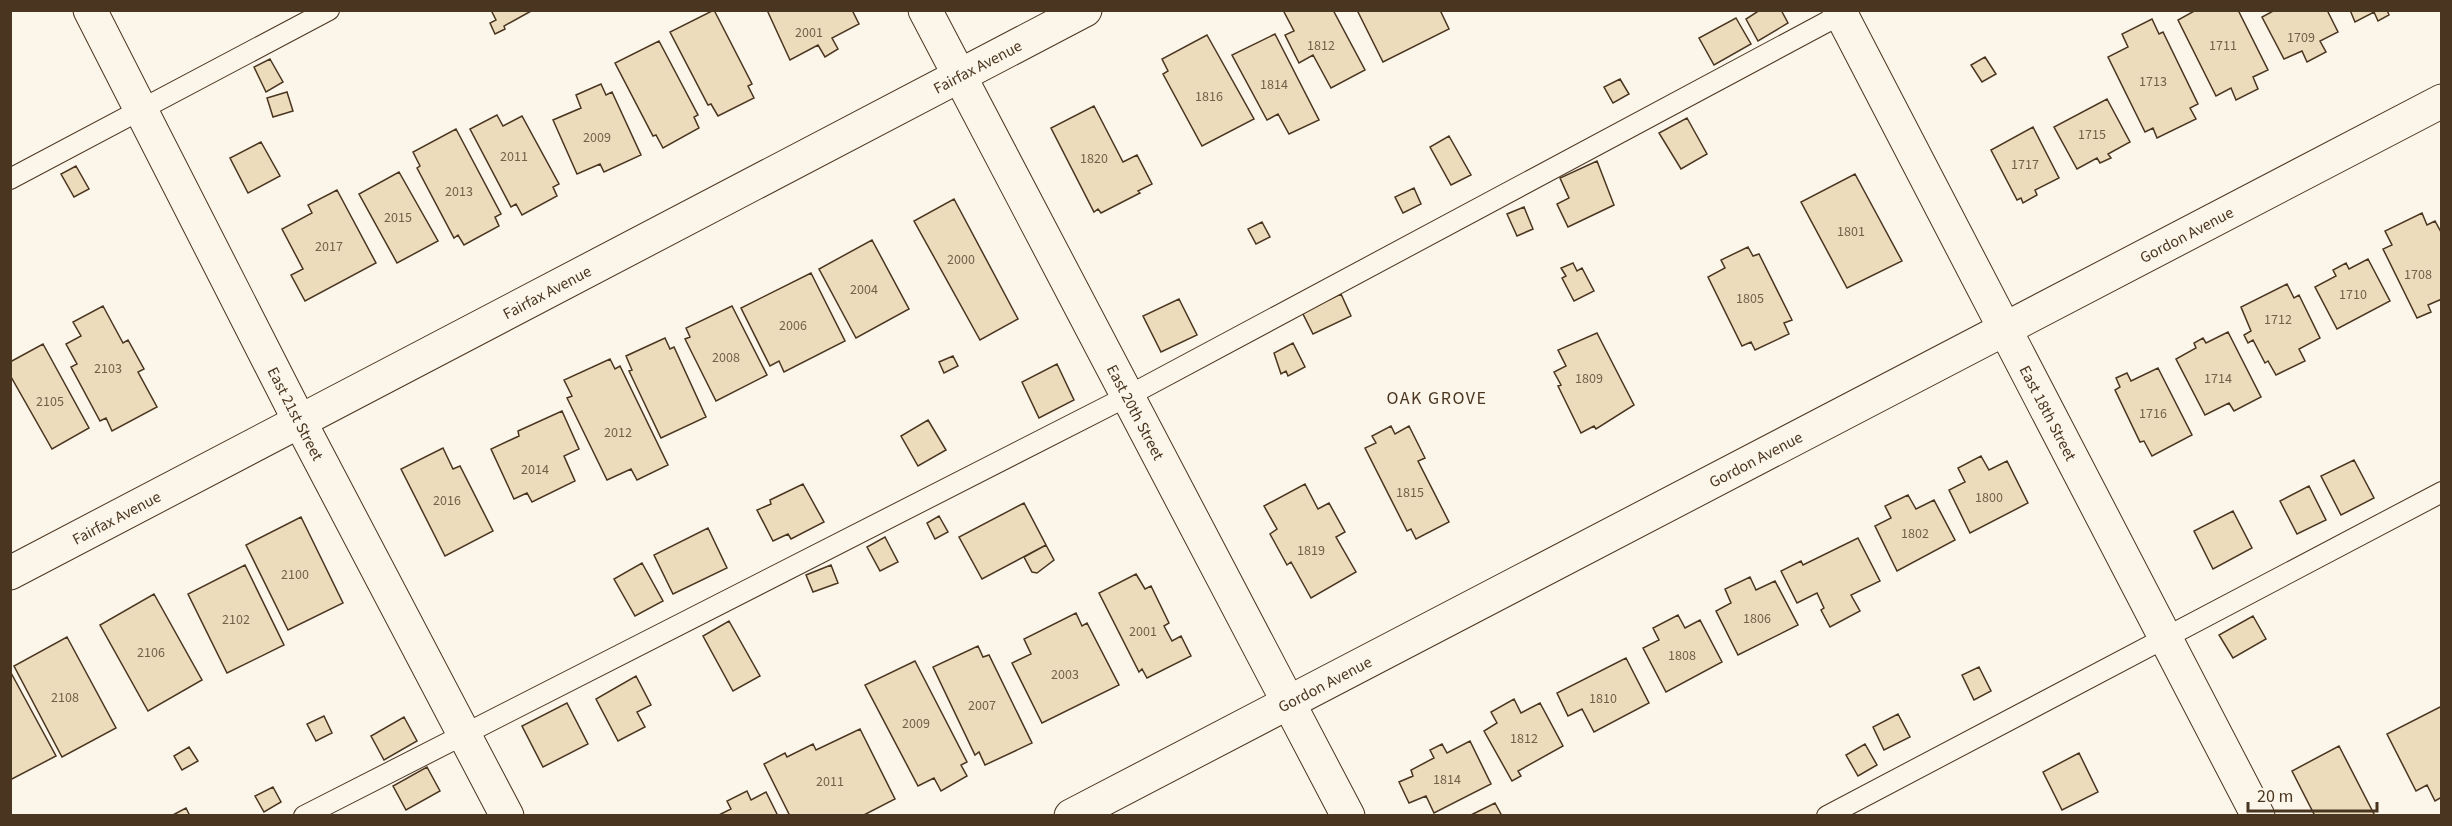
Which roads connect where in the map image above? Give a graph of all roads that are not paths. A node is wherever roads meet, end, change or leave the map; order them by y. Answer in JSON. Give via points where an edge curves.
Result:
{"nodes":[{"id":1,"x":90,"y":10,"type":"edge"},
{"id":2,"x":329,"y":10,"type":"edge"},
{"id":3,"x":925,"y":10,"type":"edge"},
{"id":4,"x":1085,"y":10,"type":"edge"},
{"id":5,"x":1843,"y":12,"type":"edge"},
{"id":6,"x":959,"y":76,"type":"junction"},
{"id":7,"x":2442,"y":101,"type":"edge"},
{"id":8,"x":140,"y":110,"type":"junction"},
{"id":9,"x":10,"y":179,"type":"edge"},
{"id":10,"x":2004,"y":329,"type":"junction"},
{"id":11,"x":1128,"y":396,"type":"junction"},
{"id":12,"x":300,"y":422,"type":"junction"},
{"id":13,"x":2442,"y":492,"type":"edge"},
{"id":14,"x":10,"y":573,"type":"edge"},
{"id":15,"x":2164,"y":636,"type":"junction"},
{"id":16,"x":1289,"y":702,"type":"junction"},
{"id":17,"x":464,"y":733,"type":"junction"},
{"id":18,"x":304,"y":816,"type":"edge"},
{"id":19,"x":507,"y":816,"type":"edge"},
{"id":20,"x":1071,"y":816,"type":"edge"},
{"id":21,"x":1348,"y":816,"type":"edge"},
{"id":22,"x":1827,"y":816,"type":"edge"},
{"id":23,"x":2258,"y":816,"type":"edge"}],
"edges":[{"from":1,"to":8,"type":"street","name":"East 21st Street"},
{"from":2,"to":8,"type":"lane"},
{"from":3,"to":6,"type":"street","name":"East 20th Street"},
{"from":4,"to":6,"type":"street","name":"Fairfax Avenue"},
{"from":5,"to":10,"type":"street","name":"East 18th Street"},
{"from":5,"to":11,"type":"lane"},
{"from":6,"to":11,"type":"street","name":"East 20th Street"},
{"from":6,"to":12,"type":"street","name":"Fairfax Avenue"},
{"from":7,"to":10,"type":"street","name":"Gordon Avenue"},
{"from":8,"to":9,"type":"lane"},
{"from":8,"to":12,"type":"street","name":"East 21st Street"},
{"from":10,"to":15,"type":"street","name":"East 18th Street"},
{"from":10,"to":16,"type":"street","name":"Gordon Avenue"},
{"from":11,"to":16,"type":"street","name":"East 20th Street"},
{"from":11,"to":17,"type":"lane"},
{"from":12,"to":14,"type":"street","name":"Fairfax Avenue"},
{"from":12,"to":17,"type":"street","name":"East 21st Street"},
{"from":13,"to":15,"type":"lane"},
{"from":15,"to":22,"type":"lane"},
{"from":15,"to":23,"type":"street","name":"East 18th Street"},
{"from":16,"to":20,"type":"street","name":"Gordon Avenue"},
{"from":16,"to":21,"type":"street","name":"East 20th Street"},
{"from":17,"to":18,"type":"lane"},
{"from":17,"to":19,"type":"street","name":"East 21st Street"}]}
